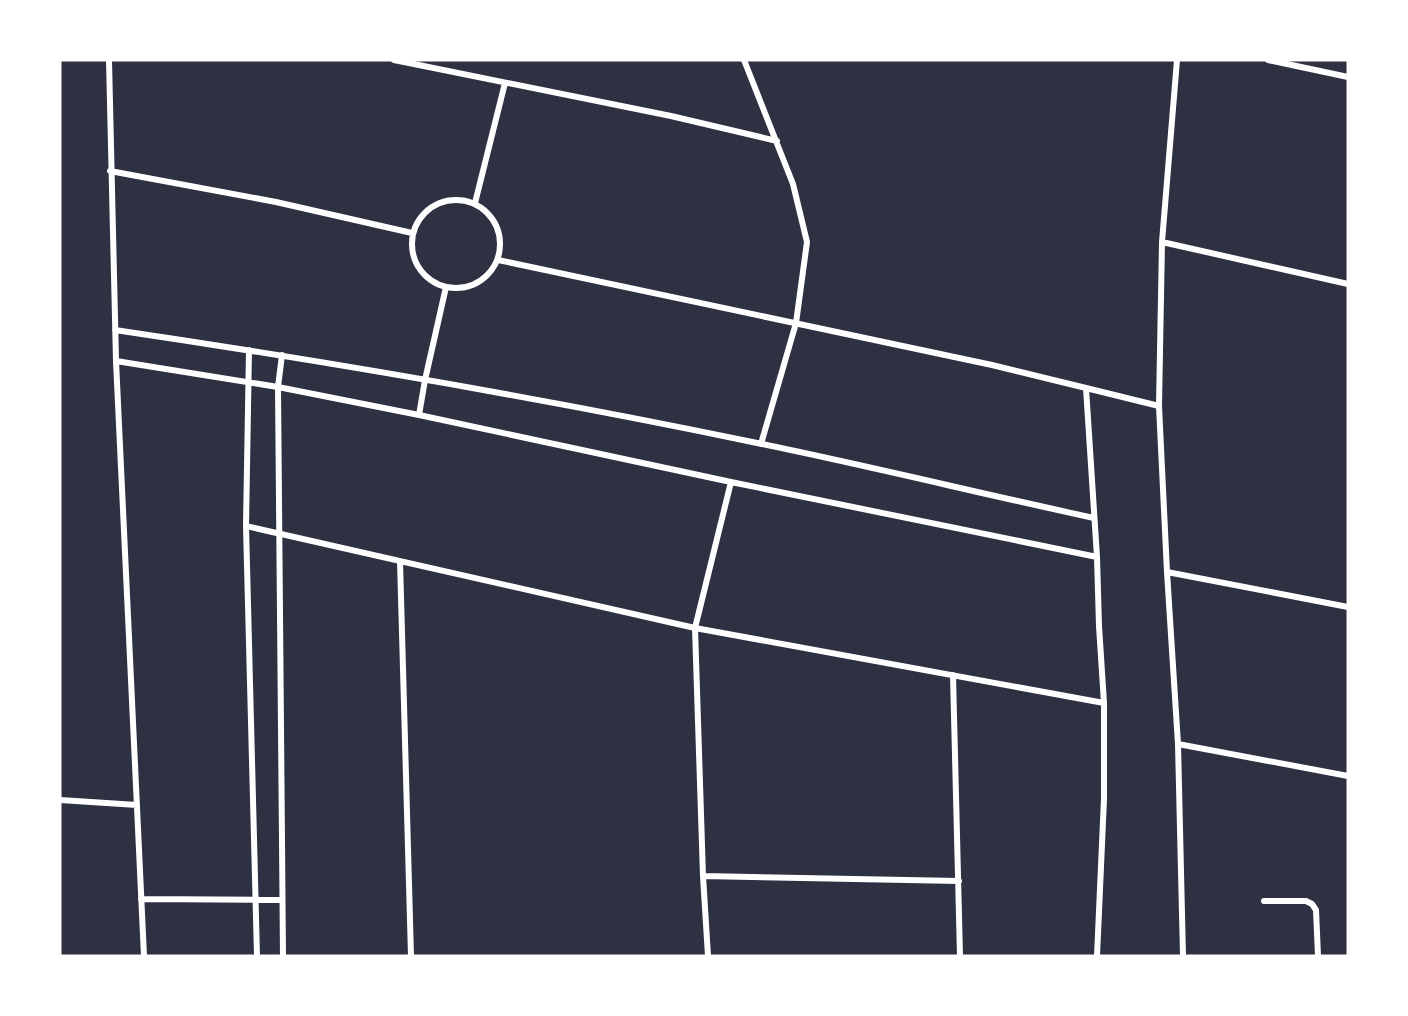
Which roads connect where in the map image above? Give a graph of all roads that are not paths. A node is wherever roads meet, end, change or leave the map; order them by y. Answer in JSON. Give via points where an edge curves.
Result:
{"nodes":[{"id":1,"x":109,"y":60,"type":"edge"},
{"id":2,"x":394,"y":60,"type":"edge"},
{"id":3,"x":744,"y":60,"type":"edge"},
{"id":4,"x":1176,"y":60,"type":"edge"},
{"id":5,"x":1268,"y":60,"type":"edge"},
{"id":6,"x":1348,"y":78,"type":"edge"},
{"id":7,"x":505,"y":83,"type":"junction"},
{"id":8,"x":777,"y":141,"type":"junction"},
{"id":9,"x":110,"y":171,"type":"junction"},
{"id":10,"x":475,"y":203,"type":"junction"},
{"id":11,"x":412,"y":233,"type":"junction"},
{"id":12,"x":1162,"y":242,"type":"junction"},
{"id":13,"x":498,"y":260,"type":"junction"},
{"id":14,"x":1348,"y":284,"type":"edge"},
{"id":15,"x":446,"y":287,"type":"junction"},
{"id":16,"x":796,"y":323,"type":"junction"},
{"id":17,"x":115,"y":330,"type":"junction"},
{"id":18,"x":249,"y":350,"type":"junction"},
{"id":19,"x":282,"y":355,"type":"junction"},
{"id":20,"x":116,"y":361,"type":"junction"},
{"id":21,"x":425,"y":380,"type":"junction"},
{"id":22,"x":248,"y":383,"type":"junction"},
{"id":23,"x":278,"y":387,"type":"junction"},
{"id":24,"x":1086,"y":388,"type":"junction"},
{"id":25,"x":1160,"y":406,"type":"junction"},
{"id":26,"x":419,"y":415,"type":"junction"},
{"id":27,"x":761,"y":444,"type":"junction"},
{"id":28,"x":731,"y":482,"type":"junction"},
{"id":29,"x":1094,"y":518,"type":"junction"},
{"id":30,"x":246,"y":526,"type":"junction"},
{"id":31,"x":279,"y":532,"type":"junction"},
{"id":32,"x":1097,"y":557,"type":"junction"},
{"id":33,"x":400,"y":561,"type":"junction"},
{"id":34,"x":1167,"y":572,"type":"junction"},
{"id":35,"x":1348,"y":607,"type":"edge"},
{"id":36,"x":695,"y":628,"type":"junction"},
{"id":37,"x":953,"y":675,"type":"junction"},
{"id":38,"x":1104,"y":703,"type":"junction"},
{"id":39,"x":1178,"y":744,"type":"junction"},
{"id":40,"x":1348,"y":776,"type":"edge"},
{"id":41,"x":60,"y":800,"type":"edge"},
{"id":42,"x":137,"y":805,"type":"junction"},
{"id":43,"x":703,"y":876,"type":"junction"},
{"id":44,"x":959,"y":881,"type":"junction"},
{"id":45,"x":141,"y":899,"type":"junction"},
{"id":46,"x":257,"y":900,"type":"junction"},
{"id":47,"x":282,"y":900,"type":"junction"},
{"id":48,"x":1264,"y":902,"type":"dead end"},
{"id":49,"x":144,"y":956,"type":"edge"},
{"id":50,"x":257,"y":956,"type":"edge"},
{"id":51,"x":283,"y":956,"type":"edge"},
{"id":52,"x":411,"y":956,"type":"edge"},
{"id":53,"x":708,"y":956,"type":"edge"},
{"id":54,"x":960,"y":956,"type":"edge"},
{"id":55,"x":1097,"y":956,"type":"edge"},
{"id":56,"x":1183,"y":956,"type":"edge"},
{"id":57,"x":1318,"y":956,"type":"edge"}],
"edges":[{"from":1,"to":9,"type":"street"},
{"from":2,"to":7,"type":"street"},
{"from":3,"to":8,"type":"street"},
{"from":4,"to":12,"type":"street"},
{"from":5,"to":6,"type":"street"},
{"from":7,"to":8,"type":"street"},
{"from":7,"to":10,"type":"street"},
{"from":8,"to":16,"type":"street","via":[[793,183],[807,242]]},
{"from":9,"to":11,"type":"street","via":[[276,202]]},
{"from":9,"to":17,"type":"street"},
{"from":10,"to":11,"type":"street","via":[[444,200],[419,218]]},
{"from":10,"to":13,"type":"street","via":[[489,213],[498,227]]},
{"from":11,"to":15,"type":"street","via":[[414,261],[432,282]]},
{"from":12,"to":14,"type":"street"},
{"from":12,"to":25,"type":"street"},
{"from":13,"to":15,"type":"street","via":[[486,277],[467,287]]},
{"from":13,"to":16,"type":"street"},
{"from":15,"to":21,"type":"street"},
{"from":16,"to":24,"type":"street"},
{"from":16,"to":27,"type":"street"},
{"from":17,"to":18,"type":"street"},
{"from":17,"to":20,"type":"street"},
{"from":18,"to":19,"type":"street"},
{"from":18,"to":22,"type":"street"},
{"from":19,"to":21,"type":"street"},
{"from":19,"to":23,"type":"street"},
{"from":20,"to":22,"type":"street"},
{"from":20,"to":42,"type":"street"},
{"from":21,"to":26,"type":"street"},
{"from":21,"to":27,"type":"street"},
{"from":22,"to":23,"type":"street"},
{"from":22,"to":30,"type":"street"},
{"from":23,"to":26,"type":"street"},
{"from":23,"to":31,"type":"street"},
{"from":24,"to":25,"type":"street"},
{"from":24,"to":29,"type":"street"},
{"from":25,"to":34,"type":"street"},
{"from":26,"to":28,"type":"street"},
{"from":27,"to":29,"type":"street"},
{"from":28,"to":32,"type":"street"},
{"from":28,"to":36,"type":"street"},
{"from":29,"to":32,"type":"street"},
{"from":30,"to":31,"type":"street"},
{"from":30,"to":46,"type":"street"},
{"from":31,"to":33,"type":"street"},
{"from":31,"to":47,"type":"street"},
{"from":32,"to":38,"type":"street"},
{"from":33,"to":36,"type":"street"},
{"from":33,"to":52,"type":"street"},
{"from":34,"to":35,"type":"street"},
{"from":34,"to":39,"type":"street"},
{"from":36,"to":37,"type":"street"},
{"from":36,"to":43,"type":"street"},
{"from":37,"to":38,"type":"street"},
{"from":37,"to":44,"type":"street"},
{"from":38,"to":55,"type":"street"},
{"from":39,"to":40,"type":"street"},
{"from":39,"to":56,"type":"street"},
{"from":41,"to":42,"type":"street"},
{"from":42,"to":45,"type":"street"},
{"from":43,"to":44,"type":"street"},
{"from":43,"to":53,"type":"street"},
{"from":44,"to":54,"type":"street"},
{"from":45,"to":46,"type":"street"},
{"from":45,"to":49,"type":"street"},
{"from":46,"to":47,"type":"street"},
{"from":46,"to":50,"type":"street"},
{"from":47,"to":51,"type":"street"},
{"from":48,"to":57,"type":"street","via":[[1312,904],[1316,910]]}]}
